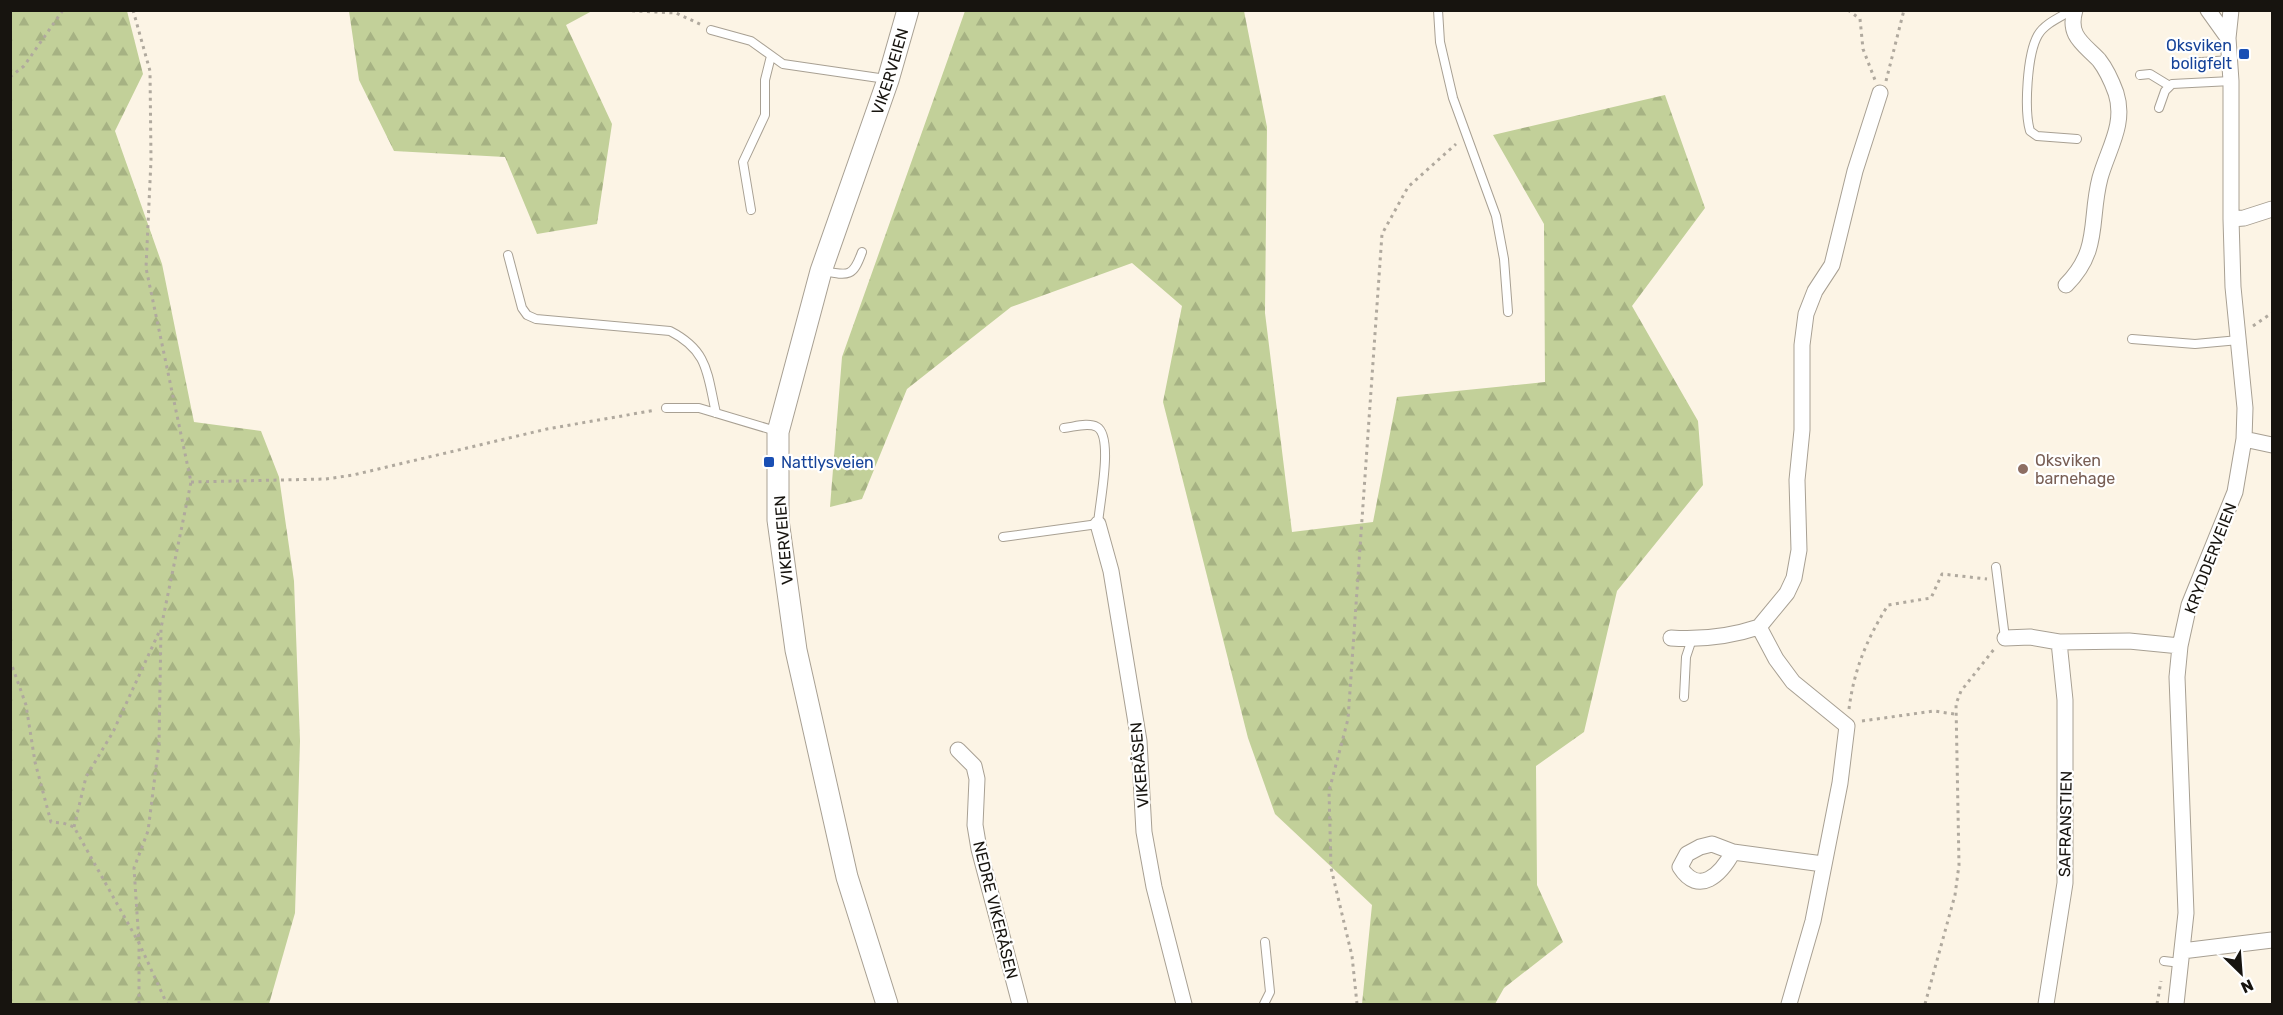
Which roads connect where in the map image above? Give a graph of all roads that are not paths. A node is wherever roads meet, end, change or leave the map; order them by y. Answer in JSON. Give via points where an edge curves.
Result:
{"nodes":[{"id":1,"x":908,"y":10,"type":"edge"},
{"id":2,"x":1438,"y":10,"type":"edge"},
{"id":3,"x":2073,"y":10,"type":"edge"},
{"id":4,"x":2208,"y":10,"type":"edge"},
{"id":5,"x":2231,"y":10,"type":"edge"},
{"id":6,"x":711,"y":30,"type":"road end"},
{"id":7,"x":2228,"y":38,"type":"junction"},
{"id":8,"x":771,"y":56,"type":"junction"},
{"id":9,"x":2230,"y":60,"type":"junction"},
{"id":10,"x":2188,"y":63,"type":"dead end"},
{"id":11,"x":2140,"y":75,"type":"dead end"},
{"id":12,"x":888,"y":80,"type":"junction"},
{"id":13,"x":2231,"y":81,"type":"junction"},
{"id":14,"x":2168,"y":85,"type":"junction"},
{"id":15,"x":1880,"y":93,"type":"road end"},
{"id":16,"x":2159,"y":108,"type":"dead end"},
{"id":17,"x":2077,"y":139,"type":"dead end"},
{"id":18,"x":2272,"y":209,"type":"edge"},
{"id":19,"x":751,"y":210,"type":"dead end"},
{"id":20,"x":2231,"y":219,"type":"junction"},
{"id":21,"x":862,"y":252,"type":"dead end"},
{"id":22,"x":508,"y":255,"type":"dead end"},
{"id":23,"x":821,"y":271,"type":"junction"},
{"id":24,"x":2066,"y":285,"type":"dead end"},
{"id":25,"x":1508,"y":312,"type":"dead end"},
{"id":26,"x":2238,"y":337,"type":"junction"},
{"id":27,"x":2132,"y":339,"type":"dead end"},
{"id":28,"x":666,"y":408,"type":"road end"},
{"id":29,"x":716,"y":412,"type":"junction"},
{"id":30,"x":1064,"y":428,"type":"dead end"},
{"id":31,"x":778,"y":432,"type":"junction"},
{"id":32,"x":2244,"y":439,"type":"junction"},
{"id":33,"x":2272,"y":444,"type":"edge"},
{"id":34,"x":1098,"y":524,"type":"junction"},
{"id":35,"x":1003,"y":537,"type":"dead end"},
{"id":36,"x":1996,"y":567,"type":"dead end"},
{"id":37,"x":1759,"y":627,"type":"junction"},
{"id":38,"x":1671,"y":638,"type":"dead end"},
{"id":39,"x":2005,"y":638,"type":"joint"},
{"id":40,"x":1692,"y":639,"type":"junction"},
{"id":41,"x":2059,"y":642,"type":"junction"},
{"id":42,"x":2180,"y":646,"type":"junction"},
{"id":43,"x":1684,"y":697,"type":"dead end"},
{"id":44,"x":958,"y":750,"type":"dead end"},
{"id":45,"x":1733,"y":852,"type":"dead end"},
{"id":46,"x":1823,"y":864,"type":"junction"},
{"id":47,"x":2272,"y":940,"type":"edge"},
{"id":48,"x":1266,"y":942,"type":"dead end"},
{"id":49,"x":2182,"y":957,"type":"junction"},
{"id":50,"x":2164,"y":962,"type":"road end"},
{"id":51,"x":887,"y":1005,"type":"edge"},
{"id":52,"x":1020,"y":1005,"type":"edge"},
{"id":53,"x":1184,"y":1005,"type":"edge"},
{"id":54,"x":1264,"y":1005,"type":"edge"},
{"id":55,"x":1789,"y":1005,"type":"edge"},
{"id":56,"x":2046,"y":1005,"type":"edge"},
{"id":57,"x":2176,"y":1005,"type":"edge"}],
"edges":[{"from":1,"to":12,"type":"main road","name":"VIKERVEIEN"},
{"from":2,"to":25,"type":"lane","via":[[1448,76],[1496,216]]},
{"from":3,"to":17,"type":"lane","via":[[2038,35],[2028,83],[2027,121],[2030,131],[2037,136]]},
{"from":3,"to":24,"type":"street","via":[[2074,33],[2110,78],[2118,113],[2117,133],[2100,180],[2092,244],[2082,266]]},
{"from":4,"to":7,"type":"street"},
{"from":5,"to":7,"type":"street","name":"KRYDDERVEIEN"},
{"from":6,"to":8,"type":"lane","via":[[751,41]]},
{"from":7,"to":9,"type":"street","name":"KRYDDERVEIEN"},
{"from":8,"to":12,"type":"lane","via":[[796,67]]},
{"from":8,"to":19,"type":"lane","via":[[765,80],[765,115],[743,162]]},
{"from":9,"to":10,"type":"lane"},
{"from":9,"to":13,"type":"street","name":"KRYDDERVEIEN"},
{"from":11,"to":14,"type":"lane","via":[[2150,74]]},
{"from":12,"to":23,"type":"main road","name":"VIKERVEIEN"},
{"from":13,"to":14,"type":"lane"},
{"from":13,"to":20,"type":"street","name":"KRYDDERVEIEN"},
{"from":14,"to":16,"type":"lane"},
{"from":15,"to":37,"type":"street","via":[[1855,171],[1832,265],[1806,314],[1797,480],[1799,550],[1787,593]]},
{"from":18,"to":20,"type":"street"},
{"from":20,"to":26,"type":"street","name":"KRYDDERVEIEN"},
{"from":21,"to":23,"type":"lane","via":[[856,269],[848,274]]},
{"from":22,"to":29,"type":"lane","via":[[527,315],[670,331],[688,340],[705,366]]},
{"from":23,"to":31,"type":"main road","name":"VIKERVEIEN"},
{"from":26,"to":27,"type":"lane","via":[[2195,344]]},
{"from":26,"to":32,"type":"street","name":"KRYDDERVEIEN"},
{"from":28,"to":29,"type":"lane"},
{"from":29,"to":31,"type":"lane"},
{"from":30,"to":34,"type":"lane","via":[[1088,425],[1102,433],[1107,460]]},
{"from":31,"to":51,"type":"main road","name":"VIKERVEIEN","via":[[778,520],[796,650],[847,877]]},
{"from":32,"to":33,"type":"street"},
{"from":32,"to":42,"type":"street","name":"KRYDDERVEIEN","via":[[2235,492],[2189,605]]},
{"from":34,"to":35,"type":"lane"},
{"from":34,"to":53,"type":"street","name":"VIKERÅSEN","via":[[1111,571],[1139,741],[1144,832]]},
{"from":36,"to":39,"type":"lane"},
{"from":37,"to":40,"type":"street","via":[[1734,635]]},
{"from":37,"to":46,"type":"street","via":[[1793,682],[1846,726],[1840,783]]},
{"from":38,"to":40,"type":"street"},
{"from":39,"to":41,"type":"street"},
{"from":40,"to":43,"type":"lane","via":[[1686,657]]},
{"from":41,"to":42,"type":"street","via":[[2129,640]]},
{"from":41,"to":56,"type":"street","name":"SAFRANSTIEN","via":[[2065,700],[2065,883]]},
{"from":42,"to":49,"type":"street","name":"KRYDDERVEIEN","via":[[2177,677],[2186,913]]},
{"from":44,"to":52,"type":"street","name":"NEDRE VIKERÅSEN","via":[[974,766],[979,849]]},
{"from":45,"to":46,"type":"street"},
{"from":46,"to":55,"type":"street","via":[[1813,921]]},
{"from":47,"to":49,"type":"street"},
{"from":48,"to":54,"type":"lane","via":[[1270,992]]},
{"from":49,"to":50,"type":"lane"},
{"from":49,"to":57,"type":"street","name":"KRYDDERVEIEN"}]}
